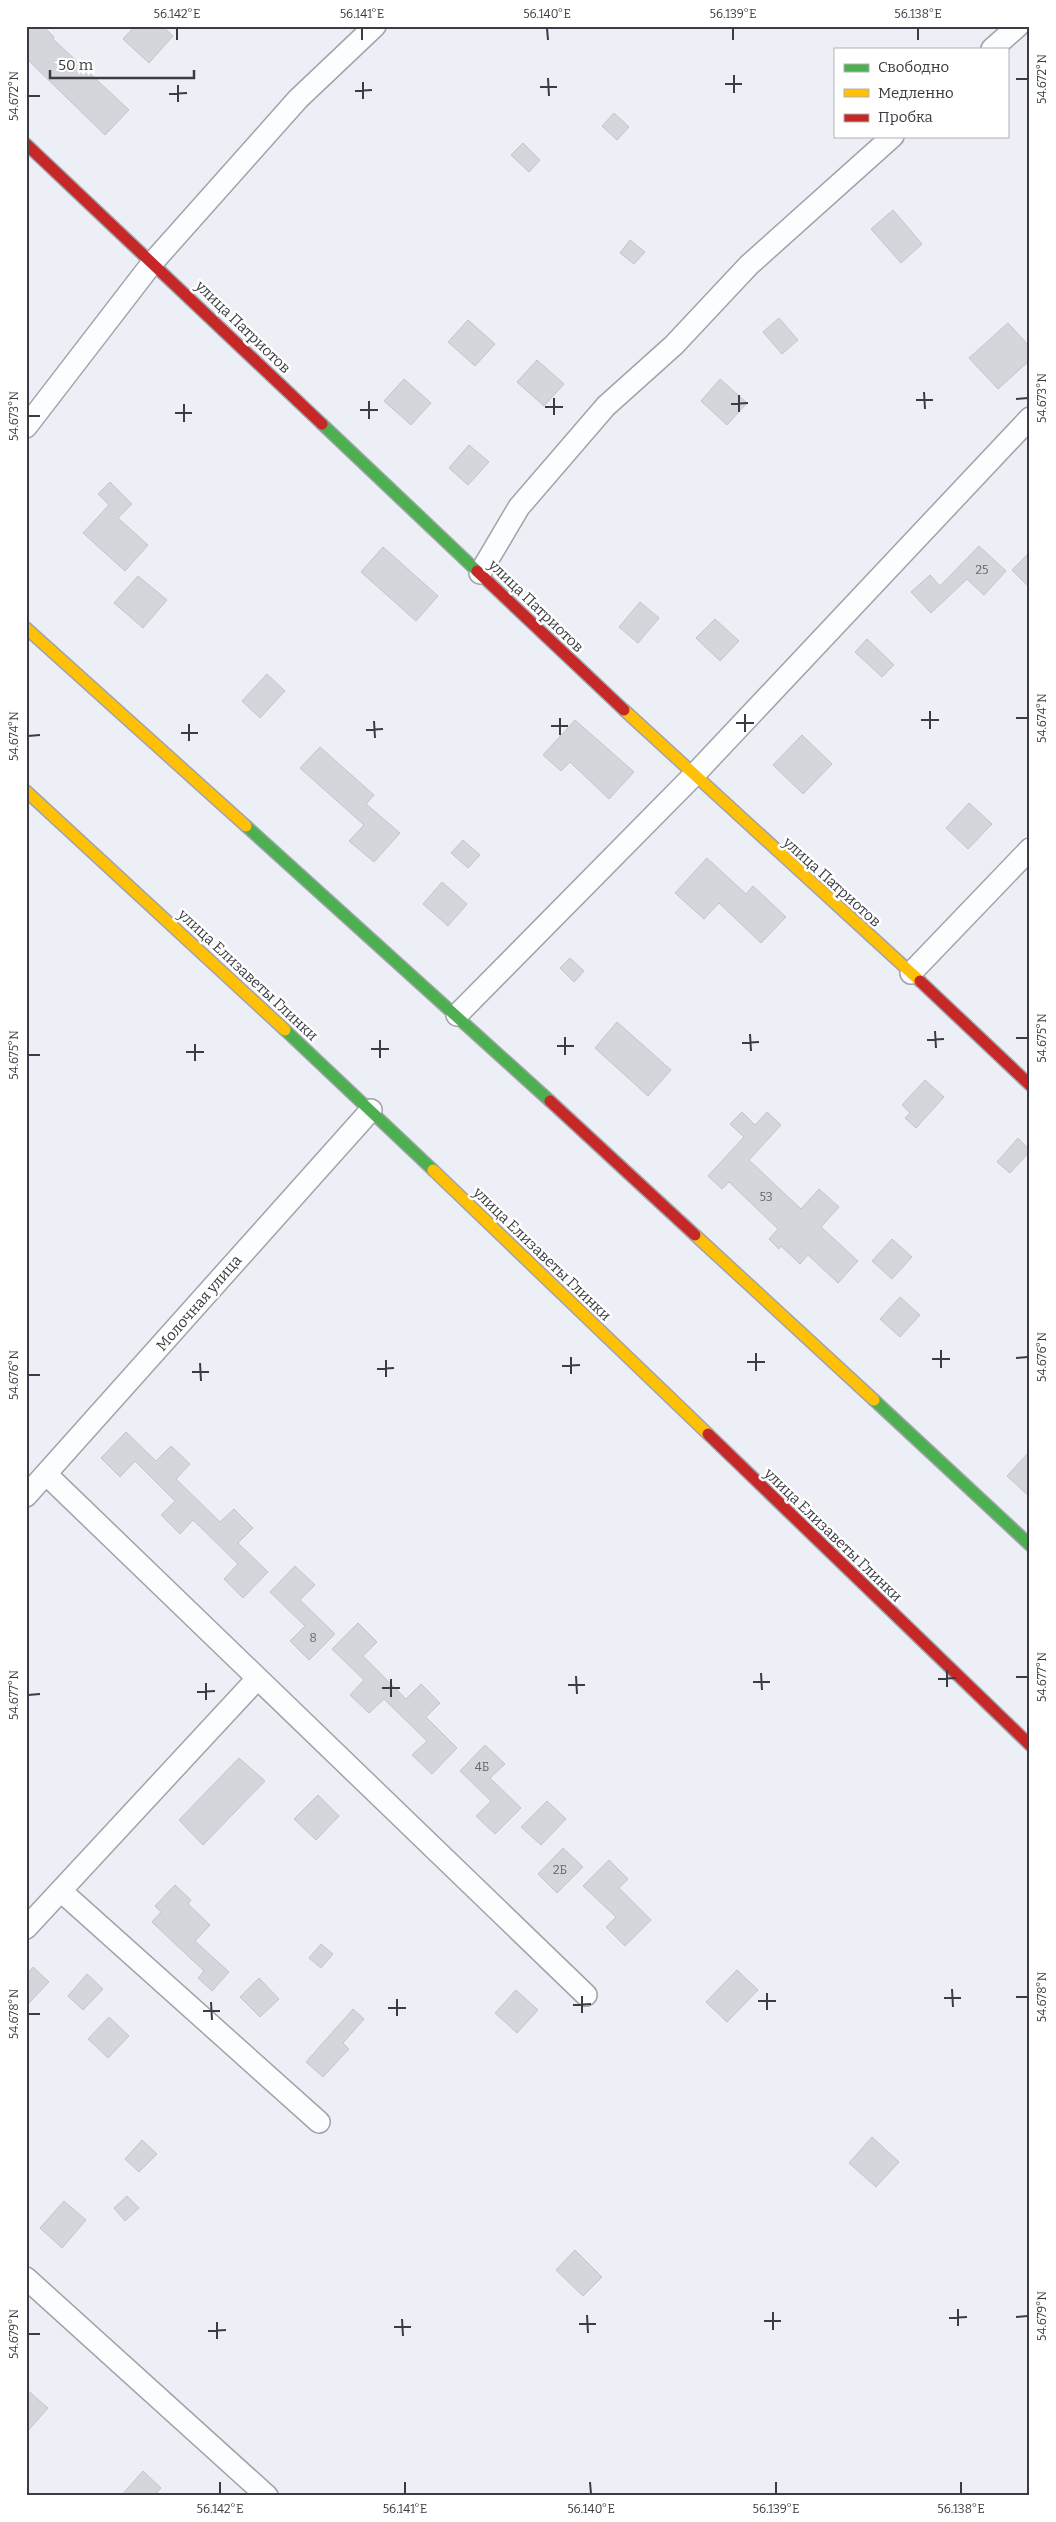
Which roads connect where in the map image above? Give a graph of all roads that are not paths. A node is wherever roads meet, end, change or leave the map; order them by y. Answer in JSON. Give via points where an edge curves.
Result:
{"nodes":[{"id":1,"x":375,"y":26,"type":"edge"},
{"id":2,"x":1018,"y":26,"type":"edge"},
{"id":3,"x":993,"y":48,"type":"edge"},
{"id":4,"x":891,"y":138,"type":"edge"},
{"id":5,"x":26,"y":144,"type":"edge"},
{"id":6,"x":153,"y":262,"type":"junction"},
{"id":7,"x":1030,"y":418,"type":"edge"},
{"id":8,"x":26,"y":427,"type":"edge"},
{"id":9,"x":480,"y":573,"type":"junction"},
{"id":10,"x":26,"y":628,"type":"edge"},
{"id":11,"x":693,"y":776,"type":"junction"},
{"id":12,"x":26,"y":791,"type":"edge"},
{"id":13,"x":1030,"y":849,"type":"edge"},
{"id":14,"x":911,"y":973,"type":"junction"},
{"id":15,"x":457,"y":1015,"type":"junction"},
{"id":16,"x":1030,"y":1085,"type":"edge"},
{"id":17,"x":371,"y":1110,"type":"junction"},
{"id":18,"x":47,"y":1475,"type":"junction"},
{"id":19,"x":26,"y":1496,"type":"edge"},
{"id":20,"x":1030,"y":1545,"type":"edge"},
{"id":21,"x":257,"y":1679,"type":"junction"},
{"id":22,"x":1030,"y":1745,"type":"edge"},
{"id":23,"x":61,"y":1891,"type":"junction"},
{"id":24,"x":26,"y":1928,"type":"edge"},
{"id":25,"x":586,"y":1996,"type":"dead end"},
{"id":26,"x":319,"y":2122,"type":"dead end"},
{"id":27,"x":26,"y":2278,"type":"edge"},
{"id":28,"x":267,"y":2496,"type":"edge"}],
"edges":[{"from":1,"to":6,"type":"street","via":[[298,99]]},
{"from":2,"to":3,"type":"street"},
{"from":4,"to":9,"type":"street","via":[[749,265],[674,344],[606,406],[519,507]]},
{"from":5,"to":6,"type":"street","name":"улица Патриотов"},
{"from":6,"to":8,"type":"street"},
{"from":6,"to":9,"type":"street","name":"улица Патриотов"},
{"from":7,"to":11,"type":"street"},
{"from":9,"to":11,"type":"street","name":"улица Патриотов"},
{"from":10,"to":15,"type":"street"},
{"from":11,"to":14,"type":"street","name":"улица Патриотов"},
{"from":11,"to":15,"type":"street"},
{"from":12,"to":17,"type":"street","name":"улица Елизаветы Глинки"},
{"from":13,"to":14,"type":"street"},
{"from":14,"to":16,"type":"street","name":"улица Патриотов"},
{"from":15,"to":20,"type":"street"},
{"from":17,"to":18,"type":"street","name":"Молочная улица"},
{"from":17,"to":22,"type":"street","name":"улица Елизаветы Глинки"},
{"from":18,"to":19,"type":"street","name":"Молочная улица"},
{"from":18,"to":21,"type":"street"},
{"from":21,"to":23,"type":"street"},
{"from":21,"to":25,"type":"street"},
{"from":23,"to":24,"type":"street"},
{"from":23,"to":26,"type":"street"},
{"from":27,"to":28,"type":"street"}]}
